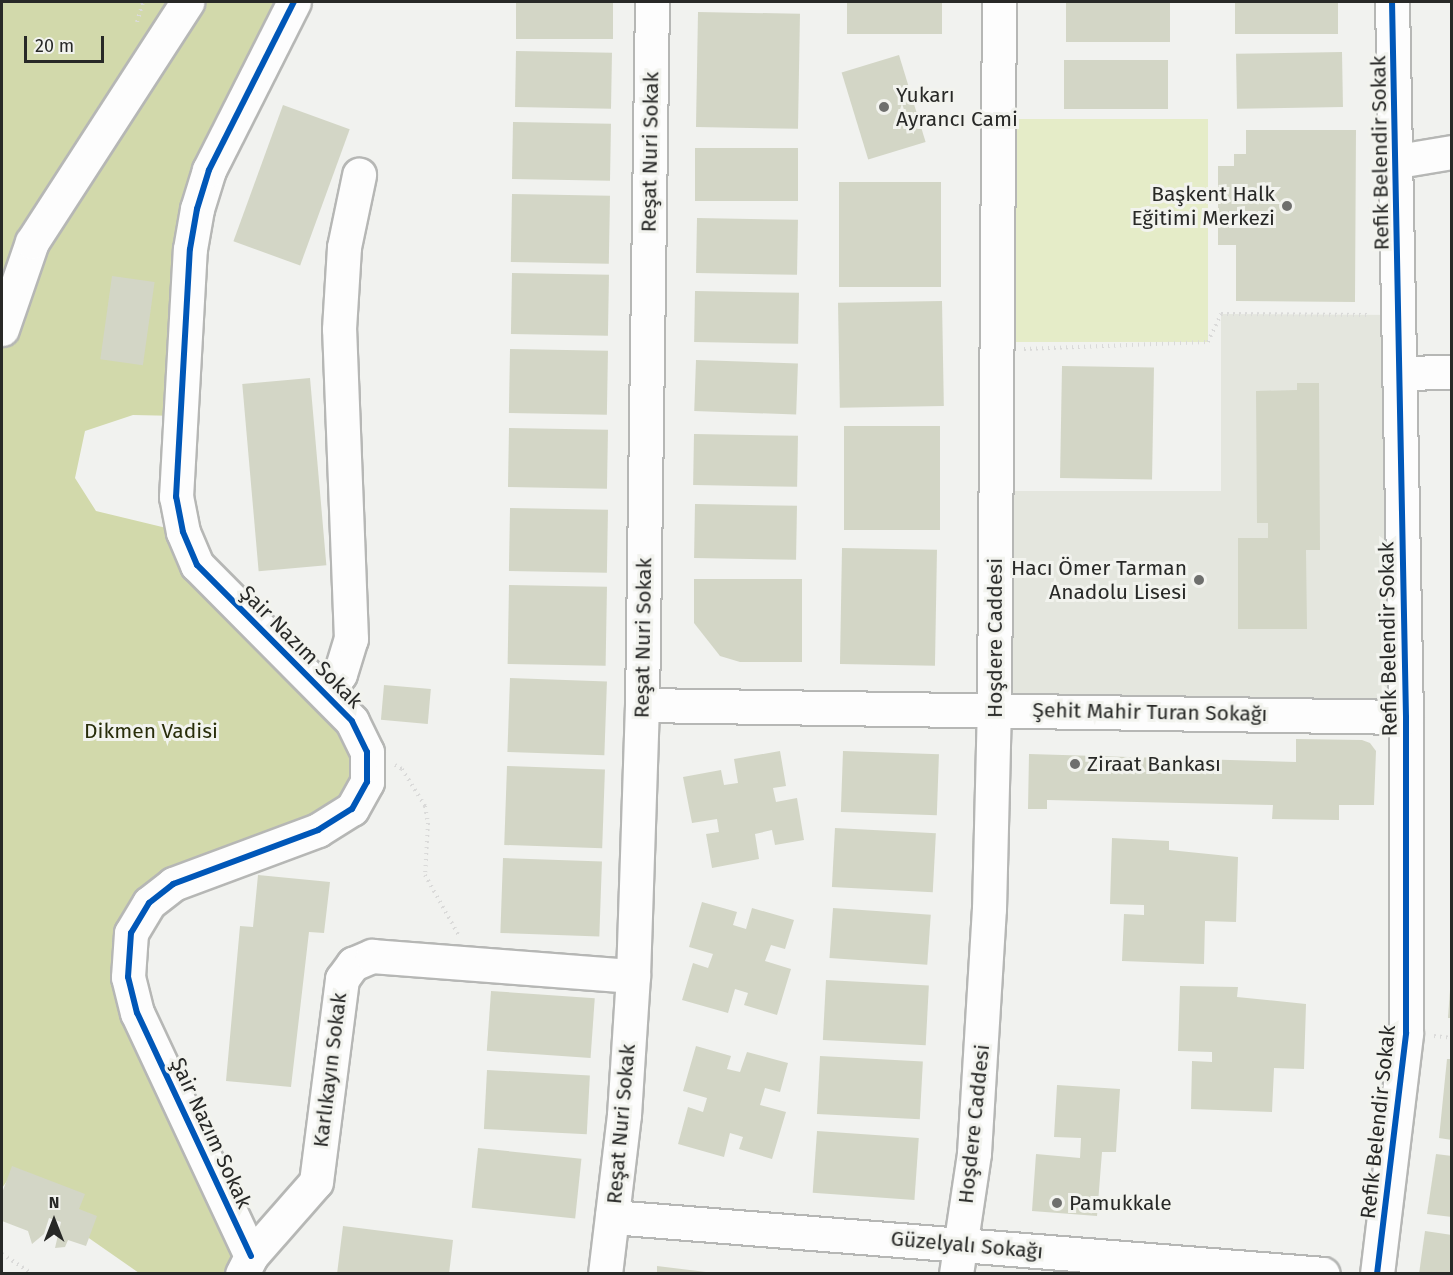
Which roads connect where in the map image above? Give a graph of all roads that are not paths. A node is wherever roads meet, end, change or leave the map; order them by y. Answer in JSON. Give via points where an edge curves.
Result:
{"nodes":[{"id":1,"x":187,"y":2,"type":"edge"},
{"id":2,"x":294,"y":2,"type":"edge"},
{"id":3,"x":652,"y":2,"type":"edge"},
{"id":4,"x":999,"y":2,"type":"edge"},
{"id":5,"x":1392,"y":2,"type":"edge"},
{"id":6,"x":1452,"y":152,"type":"edge"},
{"id":7,"x":1398,"y":161,"type":"junction"},
{"id":8,"x":359,"y":175,"type":"dead end"},
{"id":9,"x":2,"y":329,"type":"edge"},
{"id":10,"x":1452,"y":372,"type":"edge"},
{"id":11,"x":1400,"y":373,"type":"junction"},
{"id":12,"x":327,"y":694,"type":"junction"},
{"id":13,"x":642,"y":705,"type":"junction"},
{"id":14,"x":994,"y":710,"type":"junction"},
{"id":15,"x":1406,"y":717,"type":"junction"},
{"id":16,"x":633,"y":976,"type":"junction"},
{"id":17,"x":612,"y":1217,"type":"junction"},
{"id":18,"x":958,"y":1259,"type":"edge"},
{"id":19,"x":246,"y":1265,"type":"edge"},
{"id":20,"x":605,"y":1274,"type":"edge"},
{"id":21,"x":1323,"y":1274,"type":"edge"},
{"id":22,"x":1377,"y":1274,"type":"edge"}],
"edges":[{"from":1,"to":9,"type":"street","via":[[32,242]]},
{"from":2,"to":12,"type":"street","name":"Şair Nazım Sokak","via":[[224,140],[196,209],[176,497],[183,532],[197,565]]},
{"from":3,"to":13,"type":"street","name":"Reşat Nuri Sokak"},
{"from":4,"to":14,"type":"street","name":"Hoşdere Caddesi"},
{"from":5,"to":7,"type":"street","name":"Refik Belendir Sokak"},
{"from":6,"to":7,"type":"street"},
{"from":7,"to":11,"type":"street","name":"Refik Belendir Sokak"},
{"from":8,"to":12,"type":"street","via":[[344,247],[339,329],[351,639],[340,674]]},
{"from":10,"to":11,"type":"street"},
{"from":11,"to":15,"type":"street","name":"Refik Belendir Sokak"},
{"from":12,"to":19,"type":"street","name":"Şair Nazım Sokak","via":[[352,720],[367,752],[367,782],[352,809],[318,830],[173,884],[149,903],[131,933],[128,977],[137,1013]]},
{"from":13,"to":14,"type":"street","name":"Şehit Mahir Turan Sokağı"},
{"from":13,"to":16,"type":"street","name":"Reşat Nuri Sokak"},
{"from":14,"to":15,"type":"street","name":"Şehit Mahir Turan Sokağı"},
{"from":14,"to":18,"type":"street","name":"Hoşdere Caddesi","via":[[983,1039],[974,1153]]},
{"from":15,"to":22,"type":"street","name":"Refik Belendir Sokak","via":[[1406,1033]]},
{"from":16,"to":17,"type":"street","name":"Reşat Nuri Sokak"},
{"from":16,"to":19,"type":"street","name":"Karlıkayın Sokak","via":[[372,956],[353,964],[342,979],[316,1182]]},
{"from":17,"to":18,"type":"street","name":"Güzelyalı Sokağı"},
{"from":17,"to":20,"type":"street","name":"Reşat Nuri Sokak"},
{"from":18,"to":21,"type":"street","name":"Güzelyalı Sokağı"}]}
